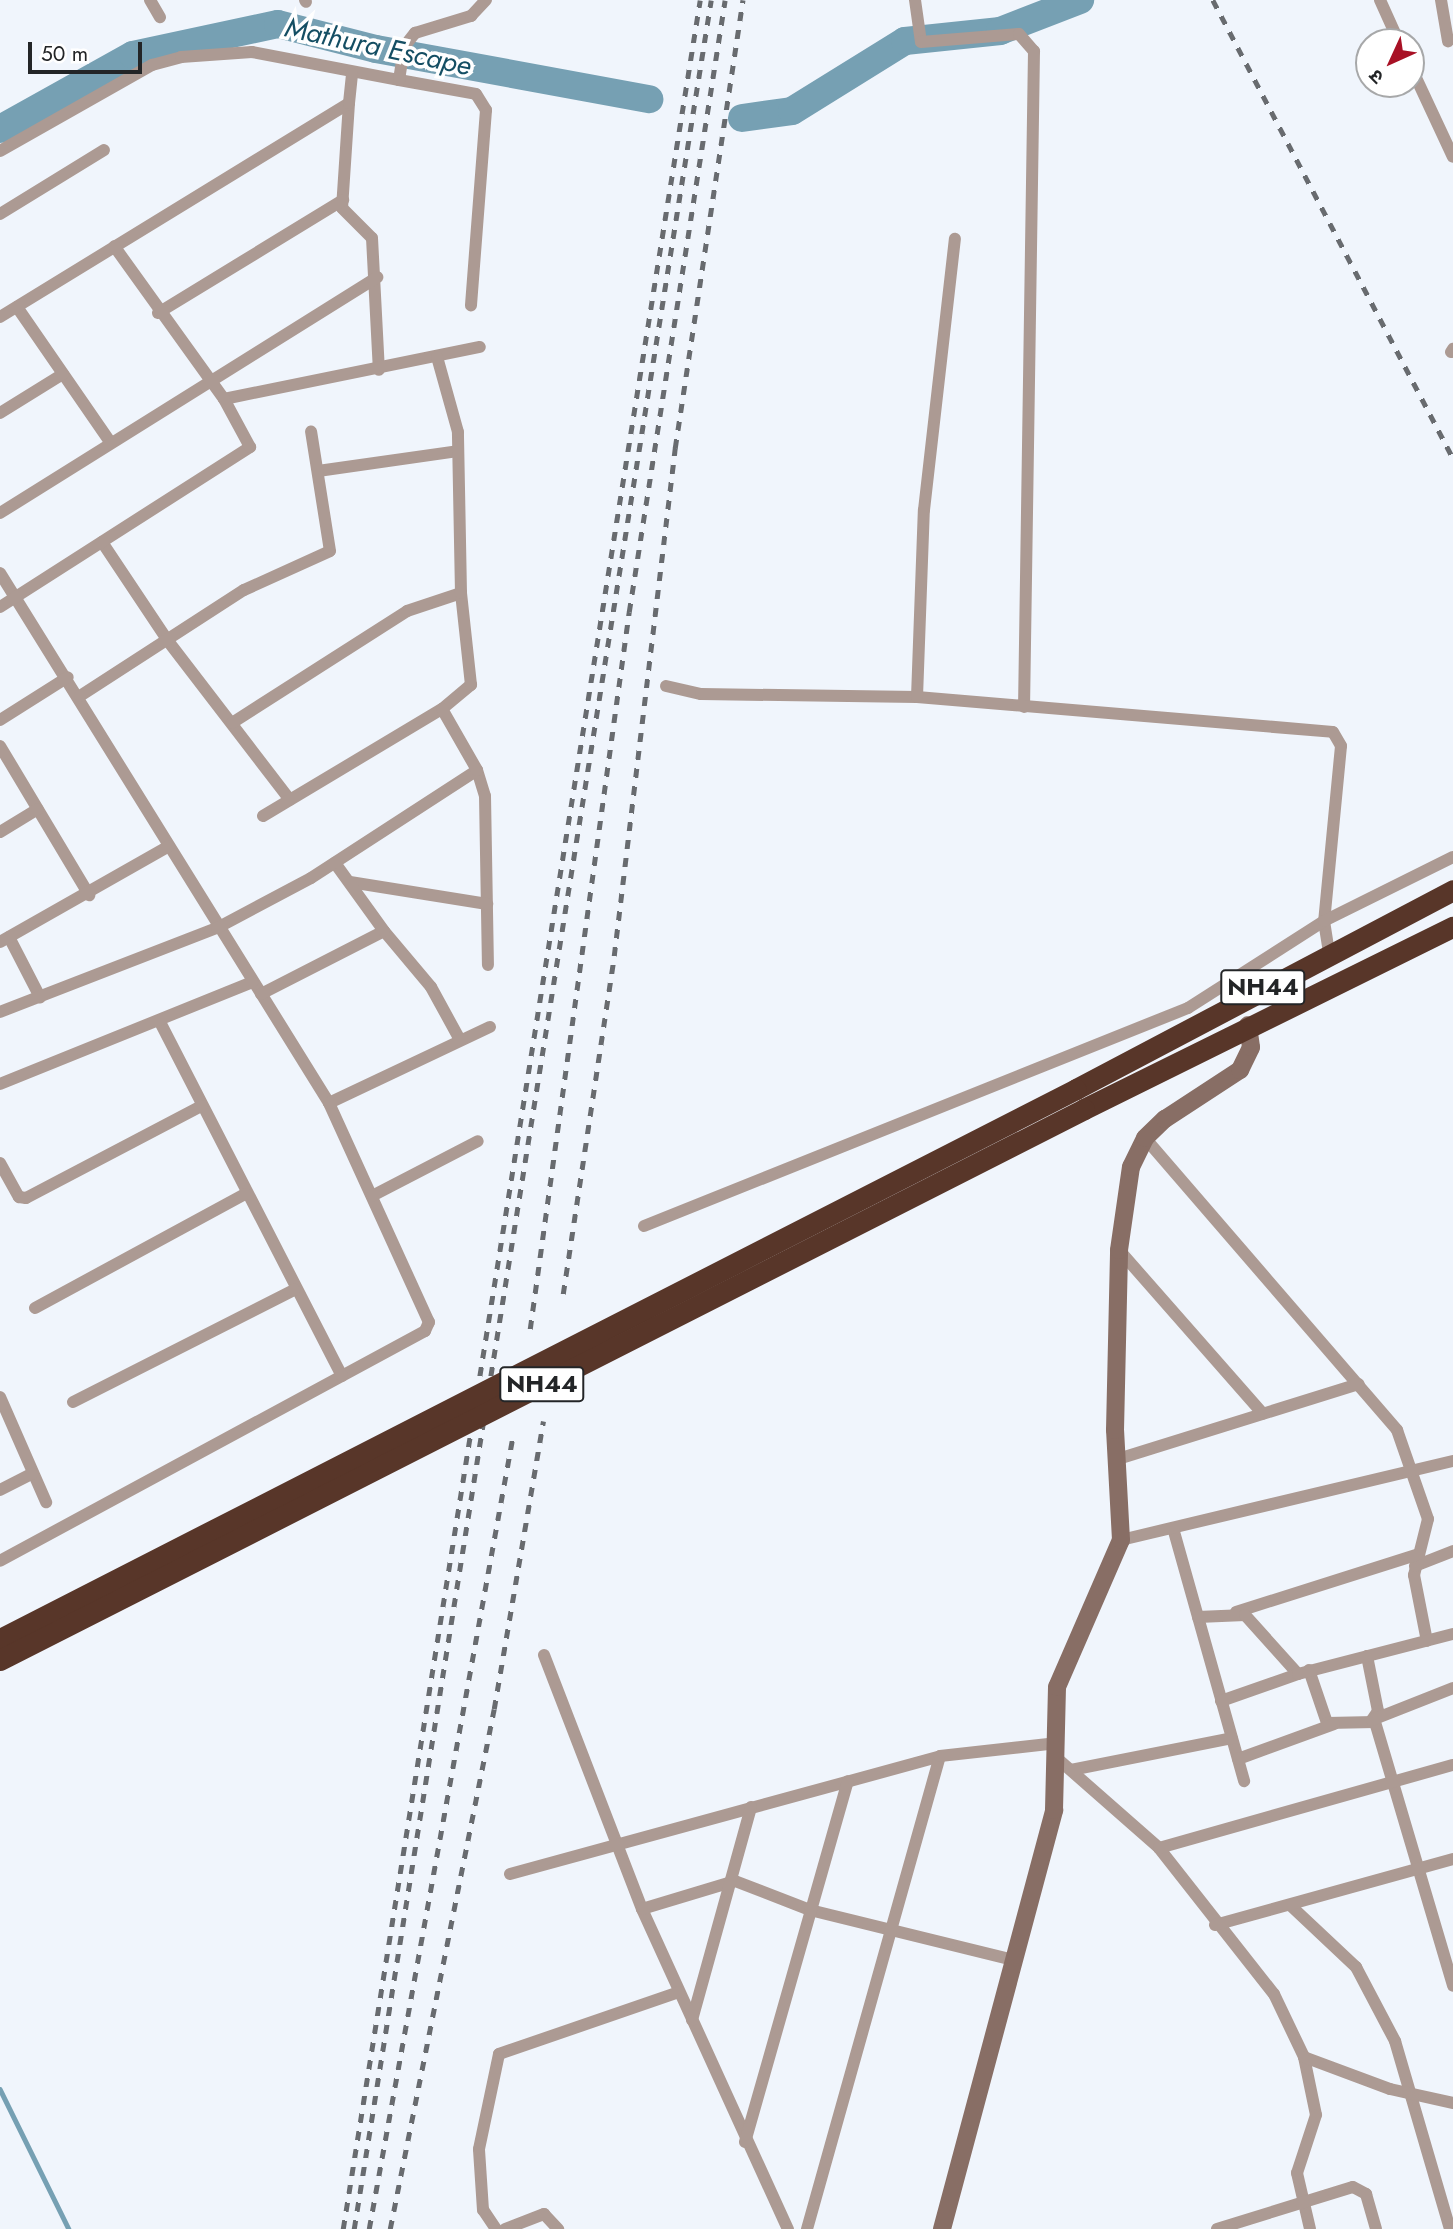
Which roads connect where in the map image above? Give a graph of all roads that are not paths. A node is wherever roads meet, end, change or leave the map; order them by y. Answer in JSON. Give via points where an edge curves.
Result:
{"nodes":[{"id":1,"x":150,"y":0,"type":"edge"},
{"id":2,"x":486,"y":0,"type":"edge"},
{"id":3,"x":915,"y":0,"type":"edge"},
{"id":4,"x":1380,"y":0,"type":"edge"},
{"id":5,"x":1441,"y":0,"type":"edge"},
{"id":6,"x":160,"y":17,"type":"dead end"},
{"id":7,"x":1393,"y":28,"type":"edge"},
{"id":8,"x":1448,"y":41,"type":"dead end"},
{"id":9,"x":352,"y":74,"type":"junction"},
{"id":10,"x":400,"y":75,"type":"junction"},
{"id":11,"x":1425,"y":97,"type":"edge"},
{"id":12,"x":349,"y":103,"type":"junction"},
{"id":13,"x":104,"y":150,"type":"dead end"},
{"id":14,"x":0,"y":151,"type":"edge"},
{"id":15,"x":1453,"y":157,"type":"edge"},
{"id":16,"x":343,"y":200,"type":"junction"},
{"id":17,"x":0,"y":214,"type":"edge"},
{"id":18,"x":955,"y":239,"type":"dead end"},
{"id":19,"x":114,"y":246,"type":"junction"},
{"id":20,"x":377,"y":276,"type":"junction"},
{"id":21,"x":471,"y":304,"type":"dead end"},
{"id":22,"x":17,"y":307,"type":"junction"},
{"id":23,"x":158,"y":313,"type":"junction"},
{"id":24,"x":0,"y":317,"type":"edge"},
{"id":25,"x":480,"y":347,"type":"dead end"},
{"id":26,"x":438,"y":357,"type":"junction"},
{"id":27,"x":379,"y":370,"type":"junction"},
{"id":28,"x":63,"y":374,"type":"junction"},
{"id":29,"x":210,"y":381,"type":"junction"},
{"id":30,"x":224,"y":400,"type":"junction"},
{"id":31,"x":0,"y":413,"type":"edge"},
{"id":32,"x":311,"y":431,"type":"dead end"},
{"id":33,"x":110,"y":442,"type":"junction"},
{"id":34,"x":458,"y":451,"type":"junction"},
{"id":35,"x":318,"y":471,"type":"junction"},
{"id":36,"x":0,"y":513,"type":"edge"},
{"id":37,"x":102,"y":542,"type":"junction"},
{"id":38,"x":0,"y":573,"type":"edge"},
{"id":39,"x":461,"y":593,"type":"junction"},
{"id":40,"x":14,"y":597,"type":"junction"},
{"id":41,"x":0,"y":607,"type":"edge"},
{"id":42,"x":168,"y":640,"type":"junction"},
{"id":43,"x":68,"y":677,"type":"junction"},
{"id":44,"x":666,"y":686,"type":"dead end"},
{"id":45,"x":80,"y":696,"type":"junction"},
{"id":46,"x":917,"y":697,"type":"junction"},
{"id":47,"x":1024,"y":707,"type":"junction"},
{"id":48,"x":442,"y":709,"type":"junction"},
{"id":49,"x":0,"y":720,"type":"edge"},
{"id":50,"x":232,"y":723,"type":"junction"},
{"id":51,"x":0,"y":746,"type":"edge"},
{"id":52,"x":477,"y":770,"type":"junction"},
{"id":53,"x":290,"y":800,"type":"junction"},
{"id":54,"x":38,"y":809,"type":"junction"},
{"id":55,"x":263,"y":816,"type":"dead end"},
{"id":56,"x":0,"y":832,"type":"edge"},
{"id":57,"x":169,"y":846,"type":"junction"},
{"id":58,"x":1453,"y":857,"type":"edge"},
{"id":59,"x":335,"y":863,"type":"junction"},
{"id":60,"x":350,"y":882,"type":"junction"},
{"id":61,"x":1453,"y":890,"type":"edge"},
{"id":62,"x":89,"y":895,"type":"junction"},
{"id":63,"x":487,"y":904,"type":"junction"},
{"id":64,"x":1324,"y":921,"type":"junction"},
{"id":65,"x":1453,"y":927,"type":"edge"},
{"id":66,"x":217,"y":928,"type":"junction"},
{"id":67,"x":384,"y":931,"type":"junction"},
{"id":68,"x":4,"y":939,"type":"edge"},
{"id":69,"x":1329,"y":952,"type":"junction"},
{"id":70,"x":488,"y":965,"type":"dead end"},
{"id":71,"x":253,"y":982,"type":"junction"},
{"id":72,"x":261,"y":993,"type":"junction"},
{"id":73,"x":40,"y":997,"type":"junction"},
{"id":74,"x":0,"y":1012,"type":"edge"},
{"id":75,"x":160,"y":1022,"type":"junction"},
{"id":76,"x":1248,"y":1025,"type":"junction"},
{"id":77,"x":489,"y":1027,"type":"dead end"},
{"id":78,"x":460,"y":1040,"type":"junction"},
{"id":79,"x":0,"y":1084,"type":"edge"},
{"id":80,"x":1080,"y":1099,"type":"junction"},
{"id":81,"x":329,"y":1103,"type":"junction"},
{"id":82,"x":201,"y":1106,"type":"junction"},
{"id":83,"x":1145,"y":1138,"type":"junction"},
{"id":84,"x":478,"y":1141,"type":"dead end"},
{"id":85,"x":0,"y":1163,"type":"edge"},
{"id":86,"x":245,"y":1194,"type":"junction"},
{"id":87,"x":372,"y":1196,"type":"junction"},
{"id":88,"x":644,"y":1226,"type":"dead end"},
{"id":89,"x":1119,"y":1250,"type":"junction"},
{"id":90,"x":294,"y":1290,"type":"junction"},
{"id":91,"x":35,"y":1308,"type":"dead end"},
{"id":92,"x":342,"y":1376,"type":"junction"},
{"id":93,"x":1359,"y":1384,"type":"junction"},
{"id":94,"x":0,"y":1397,"type":"edge"},
{"id":95,"x":73,"y":1402,"type":"dead end"},
{"id":96,"x":1263,"y":1414,"type":"junction"},
{"id":97,"x":1118,"y":1459,"type":"junction"},
{"id":98,"x":1453,"y":1461,"type":"edge"},
{"id":99,"x":1412,"y":1472,"type":"junction"},
{"id":100,"x":32,"y":1474,"type":"junction"},
{"id":101,"x":0,"y":1490,"type":"edge"},
{"id":102,"x":46,"y":1502,"type":"dead end"},
{"id":103,"x":1173,"y":1528,"type":"junction"},
{"id":104,"x":1121,"y":1540,"type":"junction"},
{"id":105,"x":1453,"y":1551,"type":"edge"},
{"id":106,"x":1417,"y":1560,"type":"junction"},
{"id":107,"x":0,"y":1561,"type":"edge"},
{"id":108,"x":1236,"y":1612,"type":"junction"},
{"id":109,"x":1198,"y":1617,"type":"junction"},
{"id":110,"x":1453,"y":1634,"type":"edge"},
{"id":111,"x":0,"y":1639,"type":"edge"},
{"id":112,"x":1427,"y":1641,"type":"junction"},
{"id":113,"x":544,"y":1655,"type":"dead end"},
{"id":114,"x":1367,"y":1656,"type":"junction"},
{"id":115,"x":0,"y":1660,"type":"edge"},
{"id":116,"x":1303,"y":1672,"type":"junction"},
{"id":117,"x":1453,"y":1688,"type":"edge"},
{"id":118,"x":1221,"y":1701,"type":"junction"},
{"id":119,"x":1372,"y":1720,"type":"junction"},
{"id":120,"x":1335,"y":1724,"type":"junction"},
{"id":121,"x":1232,"y":1738,"type":"junction"},
{"id":122,"x":940,"y":1756,"type":"junction"},
{"id":123,"x":1062,"y":1758,"type":"junction"},
{"id":124,"x":1238,"y":1759,"type":"junction"},
{"id":125,"x":1453,"y":1766,"type":"edge"},
{"id":126,"x":848,"y":1781,"type":"junction"},
{"id":127,"x":1244,"y":1781,"type":"dead end"},
{"id":128,"x":1390,"y":1787,"type":"junction"},
{"id":129,"x":751,"y":1807,"type":"junction"},
{"id":130,"x":618,"y":1840,"type":"junction"},
{"id":131,"x":1159,"y":1849,"type":"junction"},
{"id":132,"x":1453,"y":1859,"type":"edge"},
{"id":133,"x":1416,"y":1871,"type":"junction"},
{"id":134,"x":510,"y":1874,"type":"dead end"},
{"id":135,"x":735,"y":1881,"type":"junction"},
{"id":136,"x":1290,"y":1905,"type":"junction"},
{"id":137,"x":642,"y":1909,"type":"junction"},
{"id":138,"x":810,"y":1910,"type":"junction"},
{"id":139,"x":1215,"y":1924,"type":"junction"},
{"id":140,"x":891,"y":1931,"type":"junction"},
{"id":141,"x":1447,"y":1947,"type":"edge"},
{"id":142,"x":1014,"y":1961,"type":"junction"},
{"id":143,"x":1453,"y":1986,"type":"edge"},
{"id":144,"x":679,"y":1992,"type":"junction"},
{"id":145,"x":692,"y":2020,"type":"junction"},
{"id":146,"x":1304,"y":2057,"type":"junction"},
{"id":147,"x":1410,"y":2095,"type":"junction"},
{"id":148,"x":1453,"y":2103,"type":"edge"},
{"id":149,"x":745,"y":2142,"type":"junction"},
{"id":150,"x":1302,"y":2202,"type":"junction"},
{"id":151,"x":1258,"y":2223,"type":"edge"},
{"id":152,"x":496,"y":2229,"type":"edge"},
{"id":153,"x":505,"y":2229,"type":"edge"},
{"id":154,"x":558,"y":2229,"type":"edge"},
{"id":155,"x":788,"y":2229,"type":"edge"},
{"id":156,"x":807,"y":2229,"type":"edge"},
{"id":157,"x":942,"y":2229,"type":"edge"},
{"id":158,"x":1217,"y":2229,"type":"edge"},
{"id":159,"x":1310,"y":2229,"type":"edge"},
{"id":160,"x":1376,"y":2229,"type":"edge"},
{"id":161,"x":1450,"y":2229,"type":"edge"}],
"edges":[{"from":1,"to":6,"type":"street"},
{"from":2,"to":10,"type":"street","via":[[471,16],[415,33],[404,47]]},
{"from":3,"to":47,"type":"street","via":[[918,37],[1019,34],[1034,51]]},
{"from":4,"to":7,"type":"street"},
{"from":5,"to":8,"type":"street"},
{"from":9,"to":10,"type":"street"},
{"from":9,"to":12,"type":"street"},
{"from":9,"to":14,"type":"street","via":[[252,52],[181,57],[152,65]]},
{"from":10,"to":21,"type":"street","via":[[476,94],[486,110]]},
{"from":11,"to":15,"type":"street"},
{"from":12,"to":16,"type":"street"},
{"from":12,"to":19,"type":"street"},
{"from":13,"to":17,"type":"street"},
{"from":16,"to":20,"type":"street","via":[[344,215],[369,230]]},
{"from":16,"to":23,"type":"street"},
{"from":18,"to":46,"type":"street","via":[[924,510]]},
{"from":19,"to":22,"type":"street"},
{"from":19,"to":23,"type":"street"},
{"from":20,"to":27,"type":"street"},
{"from":20,"to":29,"type":"street"},
{"from":22,"to":24,"type":"street"},
{"from":22,"to":28,"type":"street"},
{"from":23,"to":29,"type":"street"},
{"from":25,"to":26,"type":"street"},
{"from":26,"to":27,"type":"street"},
{"from":26,"to":34,"type":"street","via":[[455,412]]},
{"from":27,"to":30,"type":"street"},
{"from":28,"to":31,"type":"street"},
{"from":28,"to":33,"type":"street"},
{"from":29,"to":30,"type":"street"},
{"from":29,"to":33,"type":"street"},
{"from":30,"to":37,"type":"street","via":[[249,442],[248,452]]},
{"from":32,"to":35,"type":"street"},
{"from":33,"to":36,"type":"street"},
{"from":34,"to":35,"type":"street"},
{"from":34,"to":39,"type":"street"},
{"from":35,"to":42,"type":"street","via":[[330,551],[258,582]]},
{"from":37,"to":40,"type":"street"},
{"from":37,"to":42,"type":"street"},
{"from":38,"to":40,"type":"street"},
{"from":39,"to":48,"type":"street","via":[[473,678],[467,692]]},
{"from":39,"to":50,"type":"street","via":[[407,611]]},
{"from":40,"to":41,"type":"street"},
{"from":40,"to":43,"type":"street"},
{"from":42,"to":45,"type":"street"},
{"from":42,"to":50,"type":"street"},
{"from":43,"to":45,"type":"street"},
{"from":43,"to":49,"type":"street"},
{"from":44,"to":46,"type":"street","via":[[701,694]]},
{"from":45,"to":57,"type":"street"},
{"from":46,"to":47,"type":"street"},
{"from":47,"to":64,"type":"street","via":[[1333,732],[1341,746]]},
{"from":48,"to":52,"type":"street"},
{"from":48,"to":53,"type":"street"},
{"from":50,"to":53,"type":"street"},
{"from":51,"to":54,"type":"street"},
{"from":52,"to":59,"type":"street"},
{"from":52,"to":63,"type":"street","via":[[485,796]]},
{"from":53,"to":55,"type":"street"},
{"from":54,"to":56,"type":"street"},
{"from":54,"to":62,"type":"street"},
{"from":57,"to":62,"type":"street"},
{"from":57,"to":66,"type":"street"},
{"from":58,"to":64,"type":"street"},
{"from":59,"to":60,"type":"street"},
{"from":59,"to":66,"type":"street"},
{"from":60,"to":63,"type":"street"},
{"from":60,"to":67,"type":"street"},
{"from":61,"to":69,"type":"highway","number":"NH44"},
{"from":62,"to":68,"type":"street"},
{"from":63,"to":70,"type":"street"},
{"from":64,"to":69,"type":"street"},
{"from":64,"to":88,"type":"street","via":[[1188,1007],[1147,1019]]},
{"from":65,"to":76,"type":"highway","number":"NH44"},
{"from":66,"to":71,"type":"street"},
{"from":66,"to":73,"type":"street"},
{"from":67,"to":72,"type":"street"},
{"from":67,"to":78,"type":"street","via":[[431,987]]},
{"from":68,"to":73,"type":"street"},
{"from":69,"to":80,"type":"highway","number":"NH44"},
{"from":71,"to":72,"type":"street"},
{"from":71,"to":75,"type":"street"},
{"from":72,"to":81,"type":"street"},
{"from":73,"to":74,"type":"street"},
{"from":75,"to":79,"type":"street"},
{"from":75,"to":82,"type":"street"},
{"from":76,"to":80,"type":"highway","number":"NH44"},
{"from":76,"to":83,"type":"street","via":[[1251,1047],[1240,1070]]},
{"from":77,"to":78,"type":"street"},
{"from":78,"to":81,"type":"street"},
{"from":80,"to":111,"type":"highway","number":"NH44","bridge":true},
{"from":80,"to":115,"type":"highway","number":"NH44","bridge":true},
{"from":81,"to":87,"type":"street"},
{"from":82,"to":85,"type":"street","via":[[26,1198],[19,1197]]},
{"from":82,"to":86,"type":"street"},
{"from":83,"to":89,"type":"street","via":[[1131,1167]]},
{"from":83,"to":93,"type":"street"},
{"from":84,"to":87,"type":"street"},
{"from":86,"to":90,"type":"street"},
{"from":86,"to":91,"type":"street"},
{"from":87,"to":92,"type":"street","via":[[429,1328]]},
{"from":89,"to":96,"type":"street"},
{"from":89,"to":97,"type":"street"},
{"from":90,"to":92,"type":"street"},
{"from":90,"to":95,"type":"street"},
{"from":92,"to":107,"type":"street"},
{"from":93,"to":96,"type":"street"},
{"from":93,"to":99,"type":"street","via":[[1396,1430]]},
{"from":94,"to":100,"type":"street"},
{"from":96,"to":97,"type":"street"},
{"from":97,"to":104,"type":"street"},
{"from":98,"to":99,"type":"street"},
{"from":99,"to":103,"type":"street"},
{"from":99,"to":106,"type":"street","via":[[1428,1519]]},
{"from":100,"to":101,"type":"street"},
{"from":100,"to":102,"type":"street"},
{"from":103,"to":104,"type":"street"},
{"from":103,"to":109,"type":"street"},
{"from":104,"to":123,"type":"street","via":[[1057,1687]]},
{"from":105,"to":106,"type":"street"},
{"from":106,"to":108,"type":"street"},
{"from":106,"to":112,"type":"street"},
{"from":108,"to":109,"type":"street"},
{"from":108,"to":116,"type":"street","via":[[1253,1621]]},
{"from":109,"to":118,"type":"street"},
{"from":110,"to":112,"type":"street"},
{"from":112,"to":114,"type":"street"},
{"from":113,"to":130,"type":"street"},
{"from":114,"to":116,"type":"street"},
{"from":114,"to":119,"type":"street","via":[[1378,1711]]},
{"from":116,"to":118,"type":"street"},
{"from":116,"to":120,"type":"street","via":[[1324,1719]]},
{"from":117,"to":119,"type":"street"},
{"from":118,"to":121,"type":"street"},
{"from":119,"to":120,"type":"street"},
{"from":119,"to":128,"type":"street"},
{"from":120,"to":124,"type":"street"},
{"from":121,"to":123,"type":"street"},
{"from":121,"to":124,"type":"street"},
{"from":122,"to":123,"type":"street"},
{"from":122,"to":126,"type":"street"},
{"from":122,"to":140,"type":"street"},
{"from":123,"to":131,"type":"street"},
{"from":123,"to":142,"type":"street","via":[[1054,1810]]},
{"from":124,"to":127,"type":"street"},
{"from":125,"to":128,"type":"street"},
{"from":126,"to":129,"type":"street"},
{"from":126,"to":138,"type":"street"},
{"from":128,"to":131,"type":"street"},
{"from":128,"to":133,"type":"street"},
{"from":129,"to":130,"type":"street"},
{"from":129,"to":135,"type":"street"},
{"from":130,"to":134,"type":"street"},
{"from":130,"to":137,"type":"street"},
{"from":131,"to":139,"type":"street"},
{"from":132,"to":133,"type":"street"},
{"from":133,"to":136,"type":"street"},
{"from":133,"to":141,"type":"street"},
{"from":135,"to":137,"type":"street"},
{"from":135,"to":138,"type":"street"},
{"from":135,"to":145,"type":"street"},
{"from":136,"to":139,"type":"street"},
{"from":136,"to":147,"type":"street","via":[[1361,1974],[1395,2042]]},
{"from":137,"to":144,"type":"street"},
{"from":138,"to":140,"type":"street"},
{"from":138,"to":149,"type":"street"},
{"from":139,"to":146,"type":"street","via":[[1274,1994]]},
{"from":140,"to":142,"type":"street"},
{"from":140,"to":156,"type":"street"},
{"from":141,"to":143,"type":"street"},
{"from":142,"to":157,"type":"street"},
{"from":144,"to":145,"type":"street"},
{"from":144,"to":152,"type":"street","via":[[499,2053],[479,2149],[483,2210]]},
{"from":145,"to":149,"type":"street"},
{"from":146,"to":147,"type":"street"},
{"from":146,"to":150,"type":"street","via":[[1316,2115],[1297,2173]]},
{"from":147,"to":148,"type":"street"},
{"from":147,"to":161,"type":"street"},
{"from":149,"to":155,"type":"street"},
{"from":150,"to":151,"type":"street"},
{"from":150,"to":159,"type":"street"},
{"from":150,"to":160,"type":"street","via":[[1353,2186],[1366,2194]]},
{"from":151,"to":158,"type":"street"},
{"from":153,"to":154,"type":"street","via":[[544,2214]]}]}
